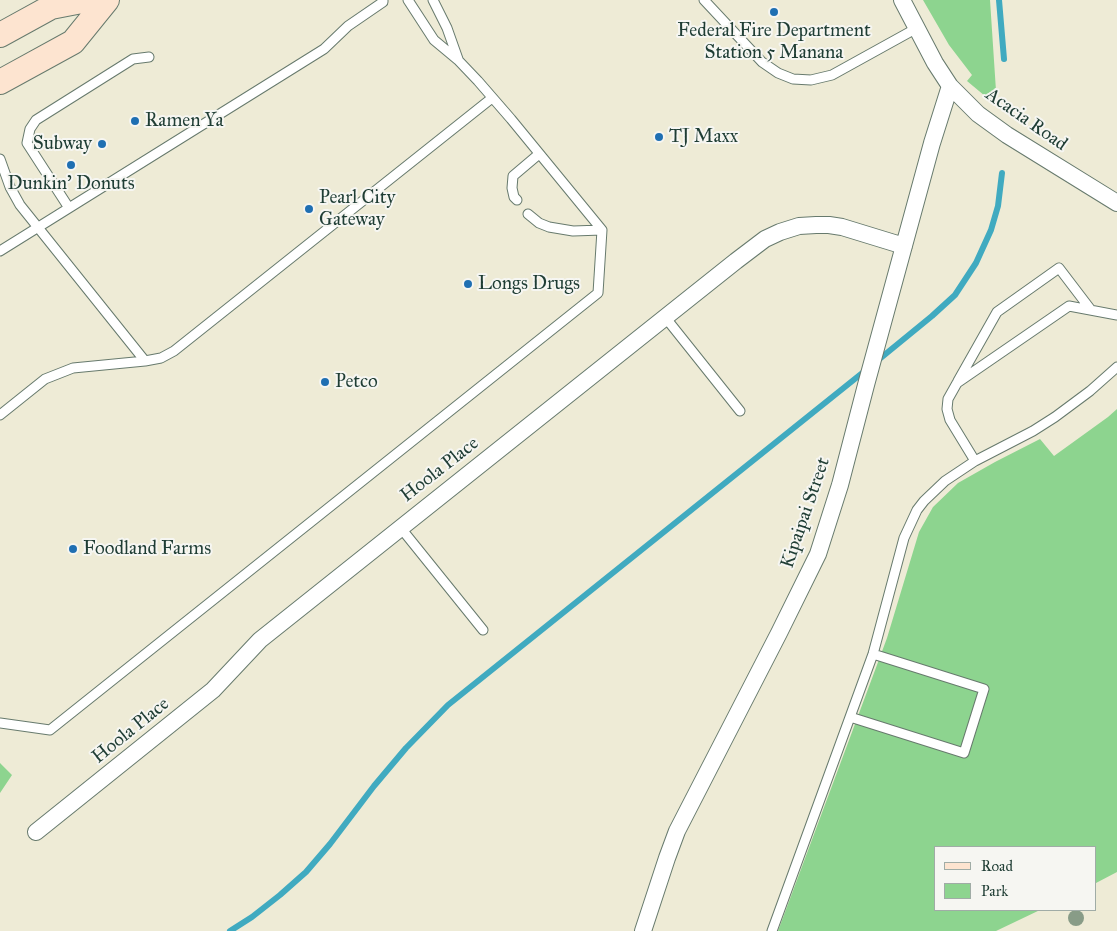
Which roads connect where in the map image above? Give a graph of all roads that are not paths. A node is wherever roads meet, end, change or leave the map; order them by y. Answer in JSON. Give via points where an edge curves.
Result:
{"nodes":[{"id":1,"x":87,"y":0,"type":"edge"},
{"id":2,"x":107,"y":0,"type":"edge"},
{"id":3,"x":383,"y":0,"type":"edge"},
{"id":4,"x":408,"y":0,"type":"edge"},
{"id":5,"x":433,"y":0,"type":"edge"},
{"id":6,"x":704,"y":0,"type":"edge"},
{"id":7,"x":902,"y":0,"type":"edge"},
{"id":8,"x":917,"y":28,"type":"junction"},
{"id":9,"x":0,"y":35,"type":"edge"},
{"id":10,"x":149,"y":57,"type":"dead end"},
{"id":11,"x":458,"y":60,"type":"junction"},
{"id":12,"x":0,"y":82,"type":"edge"},
{"id":13,"x":950,"y":86,"type":"junction"},
{"id":14,"x":492,"y":98,"type":"junction"},
{"id":15,"x":539,"y":154,"type":"junction"},
{"id":16,"x":0,"y":159,"type":"edge"},
{"id":17,"x":517,"y":200,"type":"dead end"},
{"id":18,"x":1117,"y":203,"type":"edge"},
{"id":19,"x":69,"y":208,"type":"junction"},
{"id":20,"x":528,"y":214,"type":"dead end"},
{"id":21,"x":39,"y":227,"type":"junction"},
{"id":22,"x":602,"y":230,"type":"junction"},
{"id":23,"x":904,"y":246,"type":"junction"},
{"id":24,"x":0,"y":252,"type":"edge"},
{"id":25,"x":1090,"y":310,"type":"junction"},
{"id":26,"x":1117,"y":314,"type":"edge"},
{"id":27,"x":665,"y":318,"type":"junction"},
{"id":28,"x":145,"y":361,"type":"junction"},
{"id":29,"x":1117,"y":367,"type":"edge"},
{"id":30,"x":957,"y":383,"type":"junction"},
{"id":31,"x":740,"y":411,"type":"dead end"},
{"id":32,"x":0,"y":415,"type":"edge"},
{"id":33,"x":975,"y":461,"type":"junction"},
{"id":34,"x":400,"y":527,"type":"junction"},
{"id":35,"x":483,"y":630,"type":"dead end"},
{"id":36,"x":873,"y":654,"type":"junction"},
{"id":37,"x":850,"y":717,"type":"junction"},
{"id":38,"x":0,"y":723,"type":"edge"},
{"id":39,"x":36,"y":832,"type":"dead end"},
{"id":40,"x":643,"y":931,"type":"edge"},
{"id":41,"x":772,"y":931,"type":"edge"}],
"edges":[{"from":1,"to":9,"type":"main road","via":[[51,7]]},
{"from":2,"to":12,"type":"main road","via":[[73,42]]},
{"from":3,"to":19,"type":"lane","via":[[324,49]]},
{"from":4,"to":11,"type":"lane","via":[[434,40]]},
{"from":5,"to":11,"type":"lane"},
{"from":6,"to":8,"type":"lane","via":[[762,62],[793,79],[811,80],[832,75]]},
{"from":7,"to":8,"type":"street","name":"Acacia Road"},
{"from":8,"to":13,"type":"street","name":"Acacia Road"},
{"from":10,"to":19,"type":"lane","via":[[133,59],[36,120],[30,129],[27,143]]},
{"from":11,"to":14,"type":"lane"},
{"from":13,"to":18,"type":"street","name":"Acacia Road","via":[[978,114],[1007,135]]},
{"from":13,"to":23,"type":"street","name":"Kipaipai Street"},
{"from":14,"to":15,"type":"lane"},
{"from":14,"to":28,"type":"lane","via":[[174,351]]},
{"from":15,"to":17,"type":"lane","via":[[513,176],[512,188]]},
{"from":15,"to":22,"type":"lane"},
{"from":16,"to":21,"type":"lane","via":[[16,199]]},
{"from":19,"to":21,"type":"lane"},
{"from":20,"to":22,"type":"lane","via":[[549,227],[572,231]]},
{"from":21,"to":24,"type":"lane"},
{"from":21,"to":28,"type":"lane"},
{"from":22,"to":38,"type":"lane","via":[[598,293],[50,730]]},
{"from":23,"to":27,"type":"street","name":"Hoola Place","via":[[842,227],[799,226],[765,239]]},
{"from":23,"to":40,"type":"street","name":"Kipaipai Street","via":[[840,485],[818,554],[677,831]]},
{"from":25,"to":26,"type":"lane"},
{"from":25,"to":30,"type":"lane","via":[[1069,306]]},
{"from":25,"to":30,"type":"lane","via":[[1059,268],[997,312]]},
{"from":27,"to":31,"type":"lane"},
{"from":27,"to":34,"type":"street","name":"Hoola Place"},
{"from":28,"to":32,"type":"lane","via":[[73,368],[46,379]]},
{"from":29,"to":33,"type":"lane","via":[[1090,392],[1055,417]]},
{"from":30,"to":33,"type":"lane","via":[[948,399],[947,409],[950,420]]},
{"from":33,"to":36,"type":"lane","via":[[945,480],[924,501],[912,520],[904,538]]},
{"from":34,"to":35,"type":"lane"},
{"from":34,"to":39,"type":"street","name":"Hoola Place","via":[[260,640],[205,696]]},
{"from":36,"to":37,"type":"lane"},
{"from":36,"to":37,"type":"lane","via":[[984,690],[964,753]]},
{"from":37,"to":41,"type":"lane"}]}
